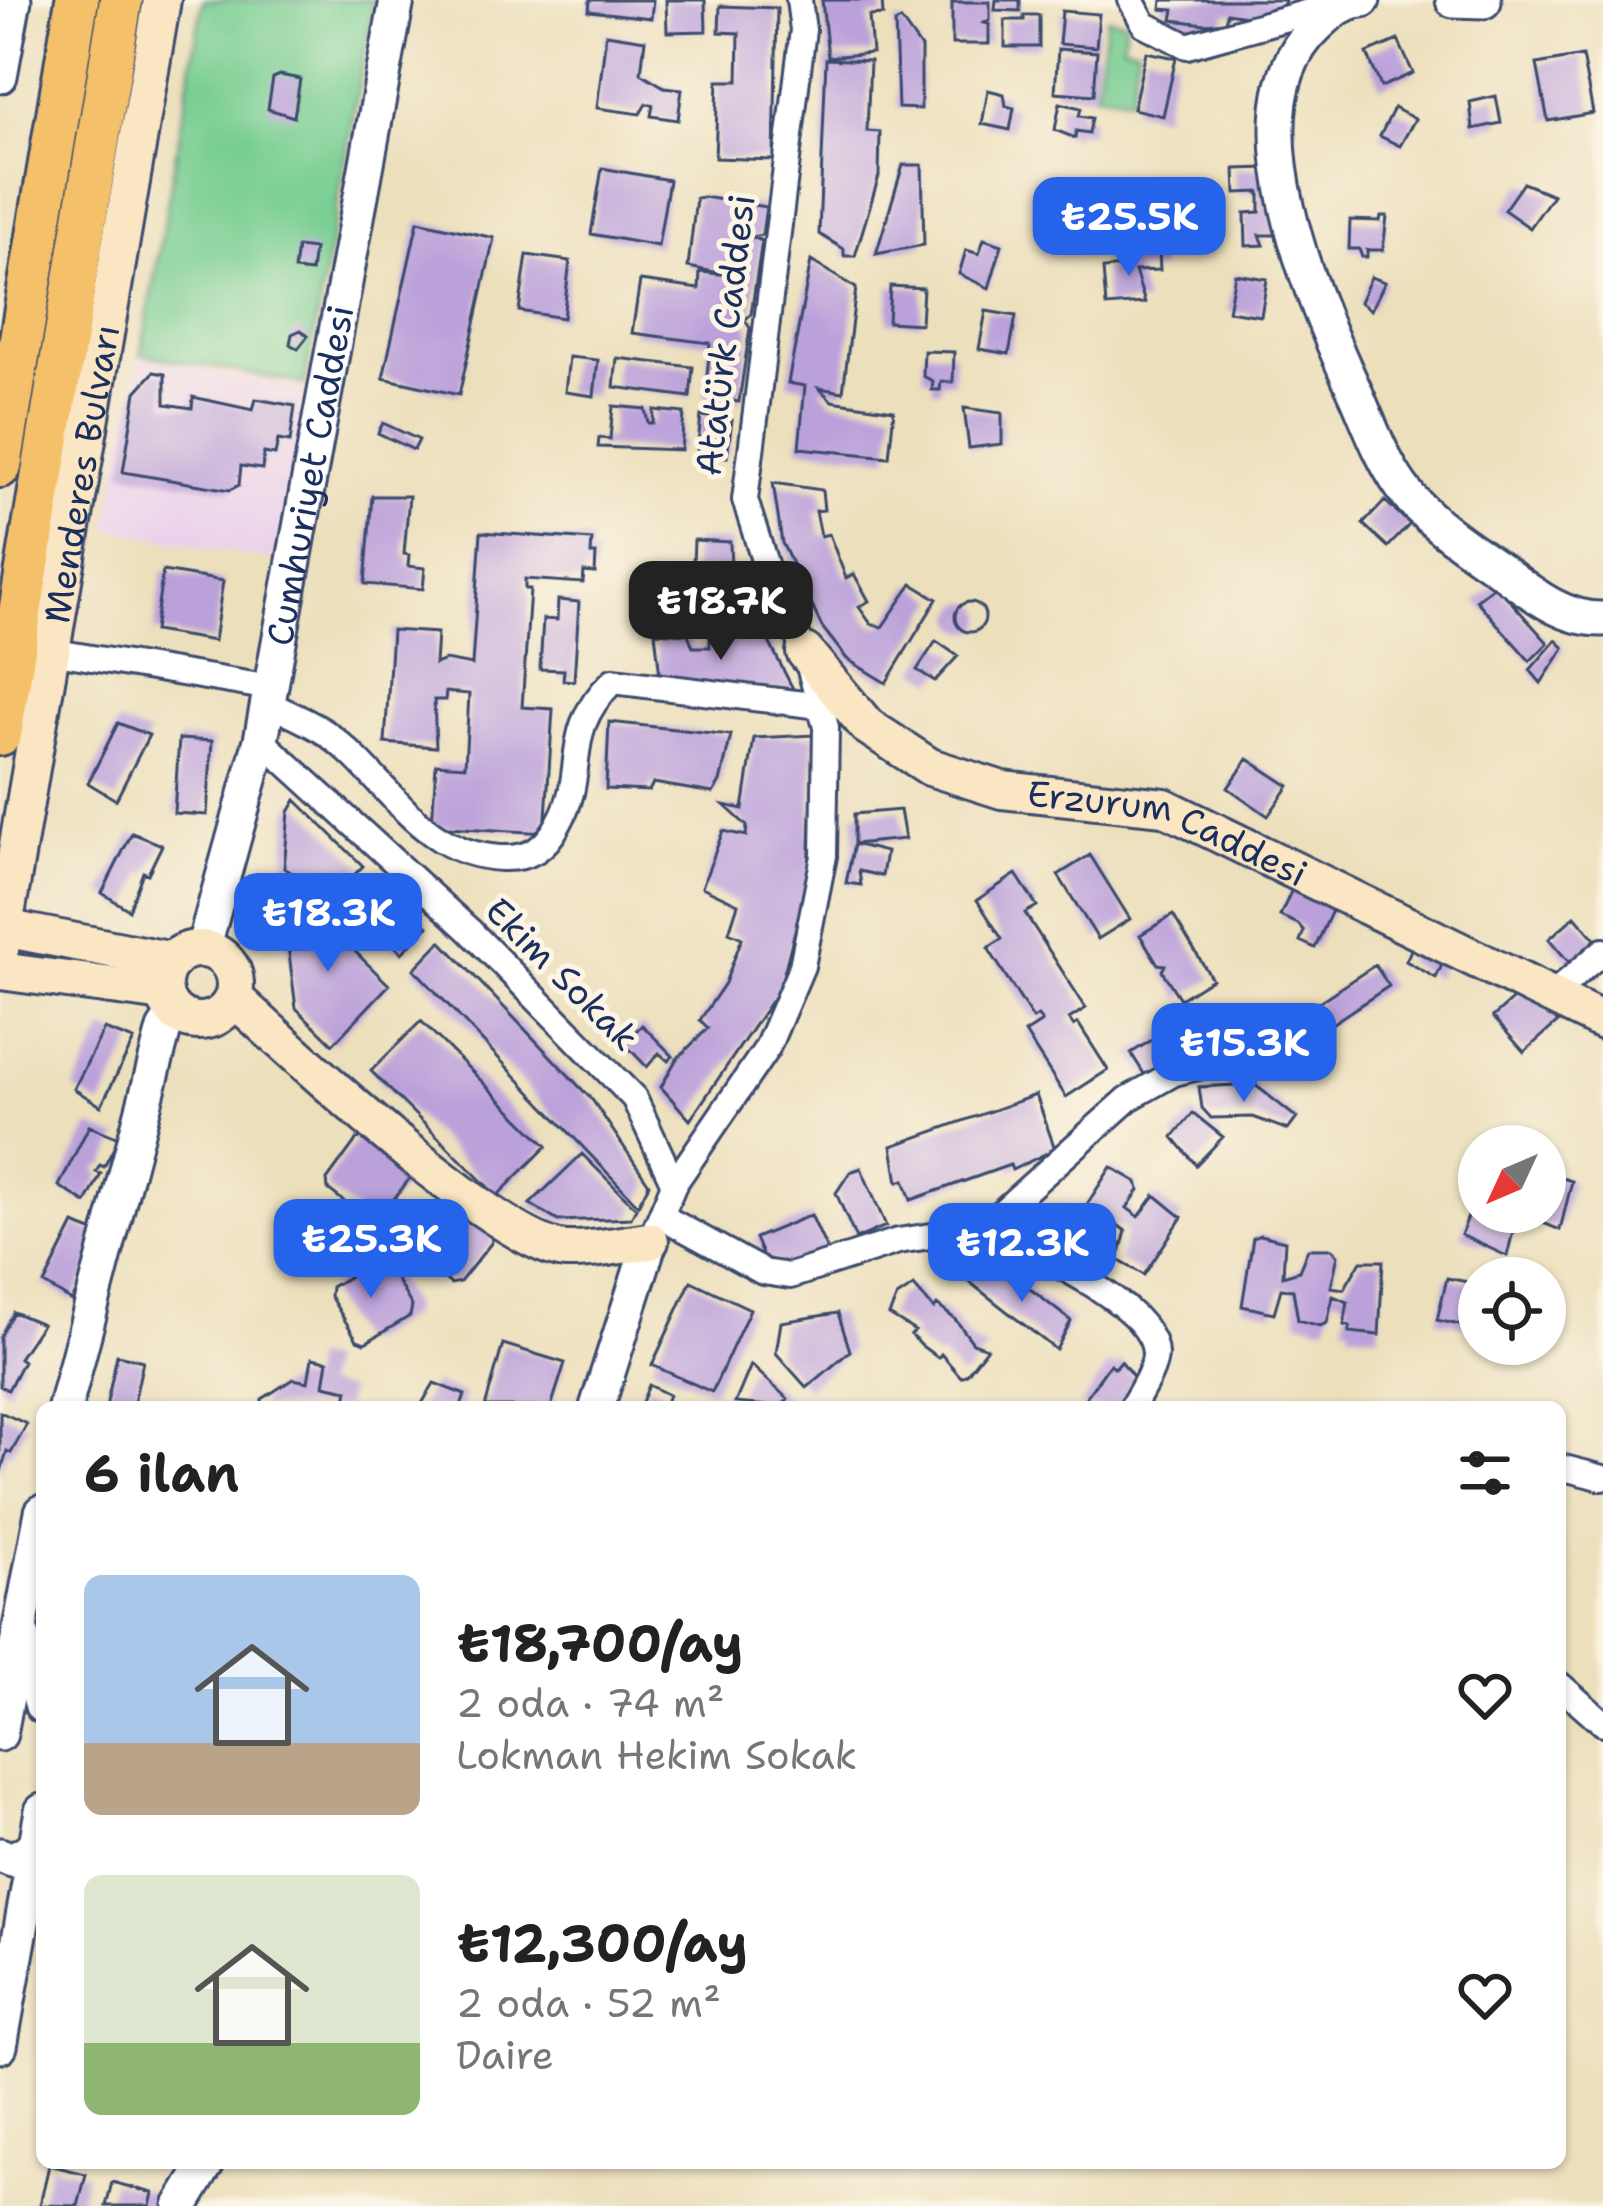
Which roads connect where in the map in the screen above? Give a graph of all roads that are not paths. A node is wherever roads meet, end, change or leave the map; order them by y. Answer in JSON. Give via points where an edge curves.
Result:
{"nodes":[{"id":1,"x":14,"y":0,"type":"edge"},
{"id":2,"x":121,"y":0,"type":"edge"},
{"id":3,"x":162,"y":0,"type":"edge"},
{"id":4,"x":397,"y":0,"type":"edge"},
{"id":5,"x":800,"y":0,"type":"edge"},
{"id":6,"x":1131,"y":0,"type":"edge"},
{"id":7,"x":1363,"y":0,"type":"edge"},
{"id":8,"x":1453,"y":0,"type":"edge"},
{"id":9,"x":1484,"y":0,"type":"edge"},
{"id":10,"x":1351,"y":1,"type":"edge"},
{"id":11,"x":75,"y":5,"type":"edge"},
{"id":12,"x":0,"y":76,"type":"edge"},
{"id":13,"x":0,"y":466,"type":"edge"},
{"id":14,"x":1603,"y":620,"type":"edge"},
{"id":15,"x":50,"y":651,"type":"junction"},
{"id":16,"x":806,"y":652,"type":"junction"},
{"id":17,"x":269,"y":696,"type":"junction"},
{"id":18,"x":820,"y":706,"type":"junction"},
{"id":19,"x":0,"y":734,"type":"edge"},
{"id":20,"x":261,"y":740,"type":"junction"},
{"id":21,"x":2,"y":939,"type":"edge"},
{"id":22,"x":1603,"y":951,"type":"edge"},
{"id":23,"x":0,"y":971,"type":"edge"},
{"id":24,"x":179,"y":979,"type":"junction"},
{"id":25,"x":1552,"y":995,"type":"junction"},
{"id":26,"x":233,"y":998,"type":"junction"},
{"id":27,"x":1603,"y":1021,"type":"edge"},
{"id":28,"x":1234,"y":1058,"type":"dead end"},
{"id":29,"x":674,"y":1184,"type":"junction"},
{"id":30,"x":984,"y":1228,"type":"junction"},
{"id":31,"x":655,"y":1229,"type":"junction"},
{"id":32,"x":67,"y":1401,"type":"edge"},
{"id":33,"x":599,"y":1401,"type":"edge"},
{"id":34,"x":1135,"y":1401,"type":"edge"},
{"id":35,"x":1566,"y":1469,"type":"edge"},
{"id":36,"x":1603,"y":1478,"type":"edge"},
{"id":37,"x":36,"y":1543,"type":"edge"},
{"id":38,"x":20,"y":1627,"type":"junction"},
{"id":39,"x":36,"y":1676,"type":"edge"},
{"id":40,"x":1566,"y":1690,"type":"edge"},
{"id":41,"x":1603,"y":1723,"type":"edge"},
{"id":42,"x":0,"y":1734,"type":"edge"},
{"id":43,"x":36,"y":1846,"type":"joint"},
{"id":44,"x":0,"y":1855,"type":"edge"},
{"id":45,"x":0,"y":2046,"type":"edge"},
{"id":46,"x":204,"y":2169,"type":"edge"},
{"id":47,"x":182,"y":2206,"type":"edge"}],
"edges":[{"from":1,"to":12,"type":"street"},
{"from":2,"to":19,"type":"highway"},
{"from":3,"to":15,"type":"main road","name":"Menderes Bulvarı"},
{"from":4,"to":17,"type":"street","name":"Cumhuriyet Caddesi"},
{"from":5,"to":16,"type":"street","name":"Atatürk Caddesi","via":[[803,30],[745,500]]},
{"from":6,"to":10,"type":"street","via":[[1144,24],[1187,46]]},
{"from":7,"to":10,"type":"street"},
{"from":8,"to":9,"type":"street"},
{"from":10,"to":14,"type":"street","via":[[1305,37],[1284,76],[1277,113],[1297,245],[1321,317],[1403,490],[1535,596],[1583,620]]},
{"from":11,"to":13,"type":"highway"},
{"from":15,"to":17,"type":"street"},
{"from":15,"to":21,"type":"main road","name":"Menderes Bulvarı"},
{"from":16,"to":18,"type":"street","name":"Atatürk Caddesi"},
{"from":16,"to":25,"type":"main road","name":"Erzurum Caddesi","via":[[867,726],[930,767],[1002,790],[1164,807]]},
{"from":17,"to":18,"type":"street","via":[[326,733],[422,831],[473,857],[516,859],[546,847],[556,829],[576,736],[590,703],[613,681]]},
{"from":17,"to":20,"type":"street","name":"Cumhuriyet Caddesi"},
{"from":18,"to":29,"type":"street","name":"Atatürk Caddesi","via":[[824,856],[802,966],[767,1048]]},
{"from":20,"to":24,"type":"street","name":"Cumhuriyet Caddesi"},
{"from":20,"to":29,"type":"street","name":"Ekim Sokak","via":[[469,930],[634,1098]]},
{"from":21,"to":24,"type":"main road"},
{"from":22,"to":25,"type":"street"},
{"from":23,"to":24,"type":"main road"},
{"from":24,"to":26,"type":"main road","via":[[230,966]]},
{"from":24,"to":26,"type":"main road","via":[[208,1021]]},
{"from":24,"to":32,"type":"street","name":"Cumhuriyet Caddesi"},
{"from":25,"to":27,"type":"main road","name":"Erzurum Caddesi"},
{"from":26,"to":31,"type":"main road","via":[[380,1130],[502,1219],[562,1250]]},
{"from":28,"to":30,"type":"street","via":[[1174,1073],[1129,1099]]},
{"from":29,"to":31,"type":"street","name":"Atatürk Caddesi"},
{"from":30,"to":31,"type":"street","via":[[898,1241],[790,1276]]},
{"from":30,"to":34,"type":"street","via":[[1112,1295],[1154,1342],[1155,1361]]},
{"from":31,"to":33,"type":"street","name":"Atatürk Caddesi"},
{"from":35,"to":36,"type":"street"},
{"from":37,"to":38,"type":"street"},
{"from":38,"to":39,"type":"street"},
{"from":38,"to":42,"type":"street"},
{"from":40,"to":41,"type":"street"},
{"from":43,"to":44,"type":"street","via":[[12,1859]]},
{"from":43,"to":45,"type":"street"},
{"from":46,"to":47,"type":"street"}]}
